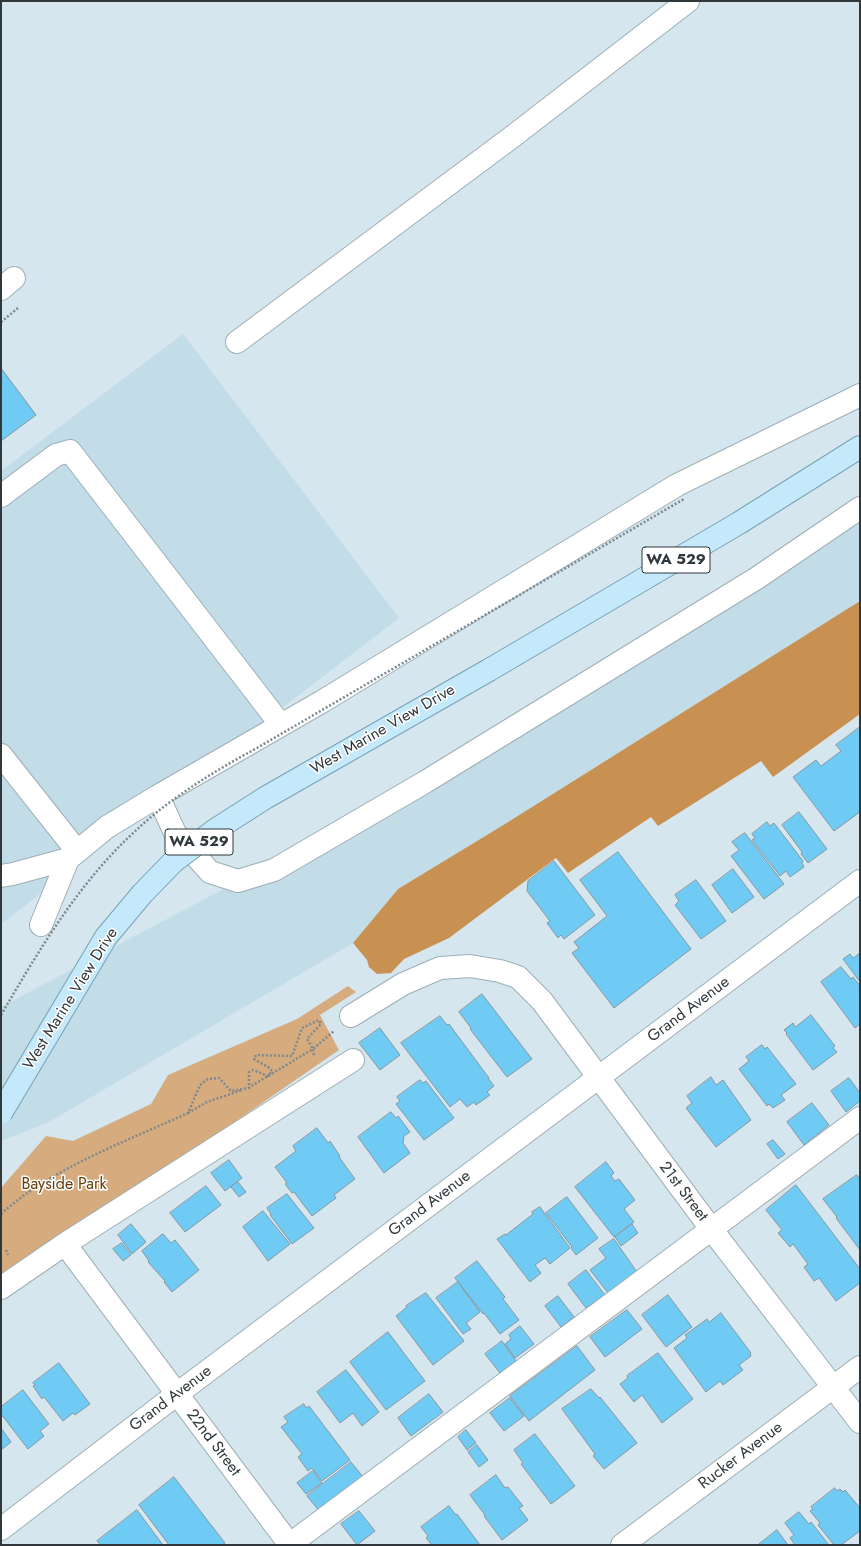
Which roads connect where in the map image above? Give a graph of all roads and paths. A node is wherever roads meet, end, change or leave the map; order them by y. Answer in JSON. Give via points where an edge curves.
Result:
{"nodes":[{"id":1,"x":688,"y":1,"type":"edge"},
{"id":2,"x":18,"y":308,"type":"dead end"},
{"id":3,"x":1,"y":322,"type":"edge"},
{"id":4,"x":237,"y":342,"type":"dead end"},
{"id":5,"x":860,"y":396,"type":"edge"},
{"id":6,"x":860,"y":447,"type":"edge"},
{"id":7,"x":1,"y":496,"type":"edge"},
{"id":8,"x":684,"y":499,"type":"dead end"},
{"id":9,"x":860,"y":508,"type":"edge"},
{"id":10,"x":281,"y":725,"type":"junction"},
{"id":11,"x":1,"y":755,"type":"edge"},
{"id":12,"x":158,"y":796,"type":"junction"},
{"id":13,"x":73,"y":855,"type":"junction"},
{"id":14,"x":1,"y":876,"type":"edge"},
{"id":15,"x":860,"y":881,"type":"edge"},
{"id":16,"x":40,"y":925,"type":"dead end"},
{"id":17,"x":1,"y":1016,"type":"edge"},
{"id":18,"x":351,"y":1016,"type":"joint"},
{"id":19,"x":314,"y":1049,"type":"junction"},
{"id":20,"x":353,"y":1060,"type":"dead end"},
{"id":21,"x":268,"y":1076,"type":"junction"},
{"id":22,"x":598,"y":1078,"type":"junction"},
{"id":23,"x":249,"y":1088,"type":"junction"},
{"id":24,"x":188,"y":1112,"type":"junction"},
{"id":25,"x":1,"y":1113,"type":"edge"},
{"id":26,"x":860,"y":1118,"type":"edge"},
{"id":27,"x":1,"y":1214,"type":"edge"},
{"id":28,"x":712,"y":1230,"type":"junction"},
{"id":29,"x":65,"y":1244,"type":"junction"},
{"id":30,"x":1,"y":1288,"type":"edge"},
{"id":31,"x":860,"y":1367,"type":"edge"},
{"id":32,"x":834,"y":1387,"type":"junction"},
{"id":33,"x":177,"y":1394,"type":"junction"},
{"id":34,"x":860,"y":1422,"type":"edge"},
{"id":35,"x":1,"y":1529,"type":"edge"},
{"id":36,"x":290,"y":1545,"type":"edge"},
{"id":37,"x":622,"y":1545,"type":"edge"}],
"edges":[{"from":1,"to":4,"type":"street","via":[[512,137]]},
{"from":2,"to":3,"type":"path"},
{"from":5,"to":10,"type":"street","via":[[677,485]]},
{"from":6,"to":25,"type":"main road","name":"West Marine View Drive","number":"WA 529","bridge":true,"via":[[739,523],[490,670],[264,798],[173,862],[106,937]]},
{"from":7,"to":10,"type":"street","via":[[56,455],[70,451]]},
{"from":8,"to":17,"type":"path","bridge":true,"via":[[190,788],[130,836],[78,894],[52,930]]},
{"from":9,"to":12,"type":"street","via":[[757,578],[425,782],[274,870],[238,881],[210,872],[175,833]]},
{"from":10,"to":12,"type":"street"},
{"from":11,"to":13,"type":"street"},
{"from":12,"to":13,"type":"street","via":[[107,827]]},
{"from":13,"to":14,"type":"street"},
{"from":13,"to":16,"type":"street"},
{"from":15,"to":22,"type":"street","name":"Grand Avenue"},
{"from":18,"to":19,"type":"path"},
{"from":18,"to":22,"type":"street","name":"21st Street","via":[[403,984],[440,968],[470,966],[500,971],[518,977],[542,1001]]},
{"from":19,"to":21,"type":"path"},
{"from":19,"to":21,"type":"path","via":[[307,1039],[321,1024],[319,1020],[302,1028],[292,1056],[256,1055],[254,1059],[272,1072]]},
{"from":20,"to":29,"type":"street"},
{"from":21,"to":23,"type":"path"},
{"from":21,"to":23,"type":"path","via":[[253,1070],[249,1072]]},
{"from":22,"to":28,"type":"street","name":"21st Street"},
{"from":22,"to":33,"type":"street","name":"Grand Avenue"},
{"from":23,"to":24,"type":"path","via":[[207,1102]]},
{"from":23,"to":24,"type":"path","via":[[232,1091],[219,1078],[208,1078],[200,1085]]},
{"from":24,"to":27,"type":"path","via":[[95,1155],[42,1183]]},
{"from":26,"to":28,"type":"street"},
{"from":28,"to":32,"type":"street","name":"21st Street"},
{"from":28,"to":36,"type":"street"},
{"from":29,"to":30,"type":"street"},
{"from":29,"to":33,"type":"street","name":"22nd Street"},
{"from":31,"to":32,"type":"street","name":"Rucker Avenue"},
{"from":32,"to":34,"type":"street","name":"21st Street"},
{"from":32,"to":37,"type":"street","name":"Rucker Avenue"},
{"from":33,"to":35,"type":"street","name":"Grand Avenue"},
{"from":33,"to":36,"type":"street","name":"22nd Street"}]}
